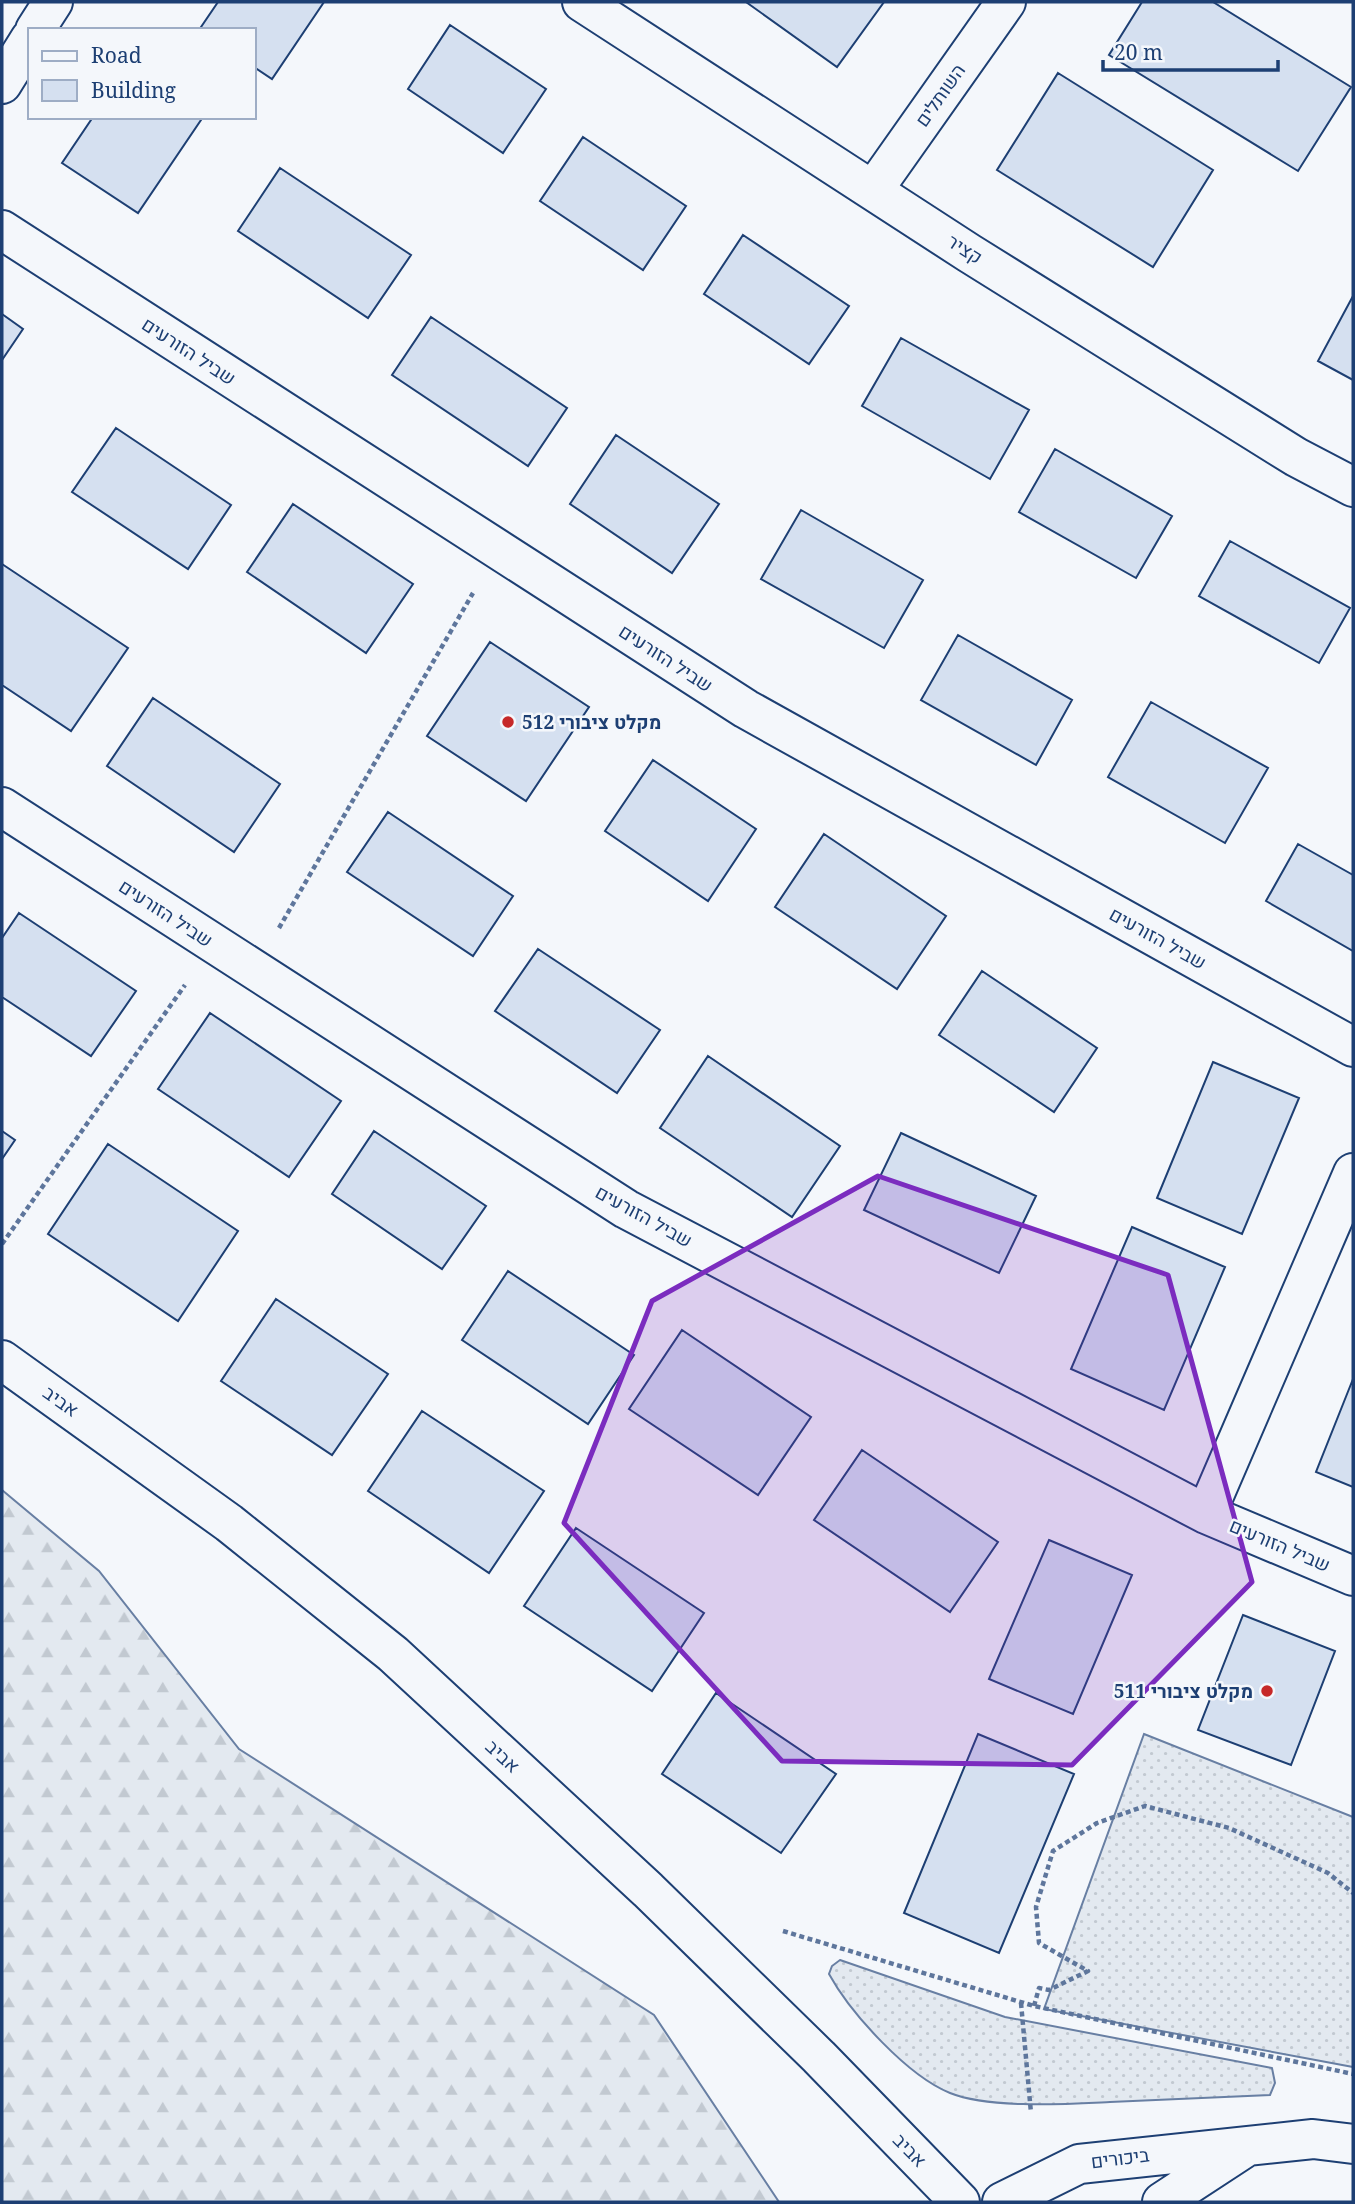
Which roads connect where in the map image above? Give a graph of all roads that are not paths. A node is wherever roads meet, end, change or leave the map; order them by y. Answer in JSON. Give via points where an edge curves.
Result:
{"nodes":[{"id":1,"x":53,"y":2,"type":"edge"},
{"id":2,"x":582,"y":2,"type":"edge"},
{"id":3,"x":1006,"y":2,"type":"edge"},
{"id":4,"x":36,"y":28,"type":"edge"},
{"id":5,"x":28,"y":42,"type":"edge"},
{"id":6,"x":2,"y":84,"type":"edge"},
{"id":7,"x":874,"y":189,"type":"junction"},
{"id":8,"x":2,"y":230,"type":"edge"},
{"id":9,"x":1353,"y":487,"type":"edge"},
{"id":10,"x":2,"y":807,"type":"edge"},
{"id":11,"x":1353,"y":1046,"type":"edge"},
{"id":12,"x":1353,"y":1173,"type":"edge"},
{"id":13,"x":2,"y":1360,"type":"edge"},
{"id":14,"x":1206,"y":1514,"type":"junction"},
{"id":15,"x":1353,"y":1576,"type":"edge"},
{"id":16,"x":1353,"y":2144,"type":"edge"},
{"id":17,"x":1248,"y":2146,"type":"junction"},
{"id":18,"x":960,"y":2202,"type":"edge"},
{"id":19,"x":1002,"y":2202,"type":"edge"},
{"id":20,"x":1162,"y":2202,"type":"edge"}],
"edges":[{"from":1,"to":4,"type":"street"},
{"from":2,"to":7,"type":"street","name":"קציר"},
{"from":3,"to":7,"type":"street","name":"השותלים"},
{"from":5,"to":6,"type":"street"},
{"from":7,"to":9,"type":"street","name":"קציר","via":[[1272,442]]},
{"from":8,"to":11,"type":"street","name":"שביל הזורעים","via":[[746,709]]},
{"from":10,"to":14,"type":"street","name":"שביל הזורעים","via":[[626,1209]]},
{"from":12,"to":14,"type":"street","name":"שביל הזורעים"},
{"from":13,"to":18,"type":"street","name":"אביב","via":[[229,1523],[393,1654],[657,1899]]},
{"from":14,"to":15,"type":"street","name":"שביל הזורעים"},
{"from":16,"to":17,"type":"street","name":"ביכורים","via":[[1313,2139]]},
{"from":17,"to":19,"type":"street","name":"ביכורים","via":[[1079,2164]]},
{"from":17,"to":20,"type":"street","name":"ביכורים"}]}
